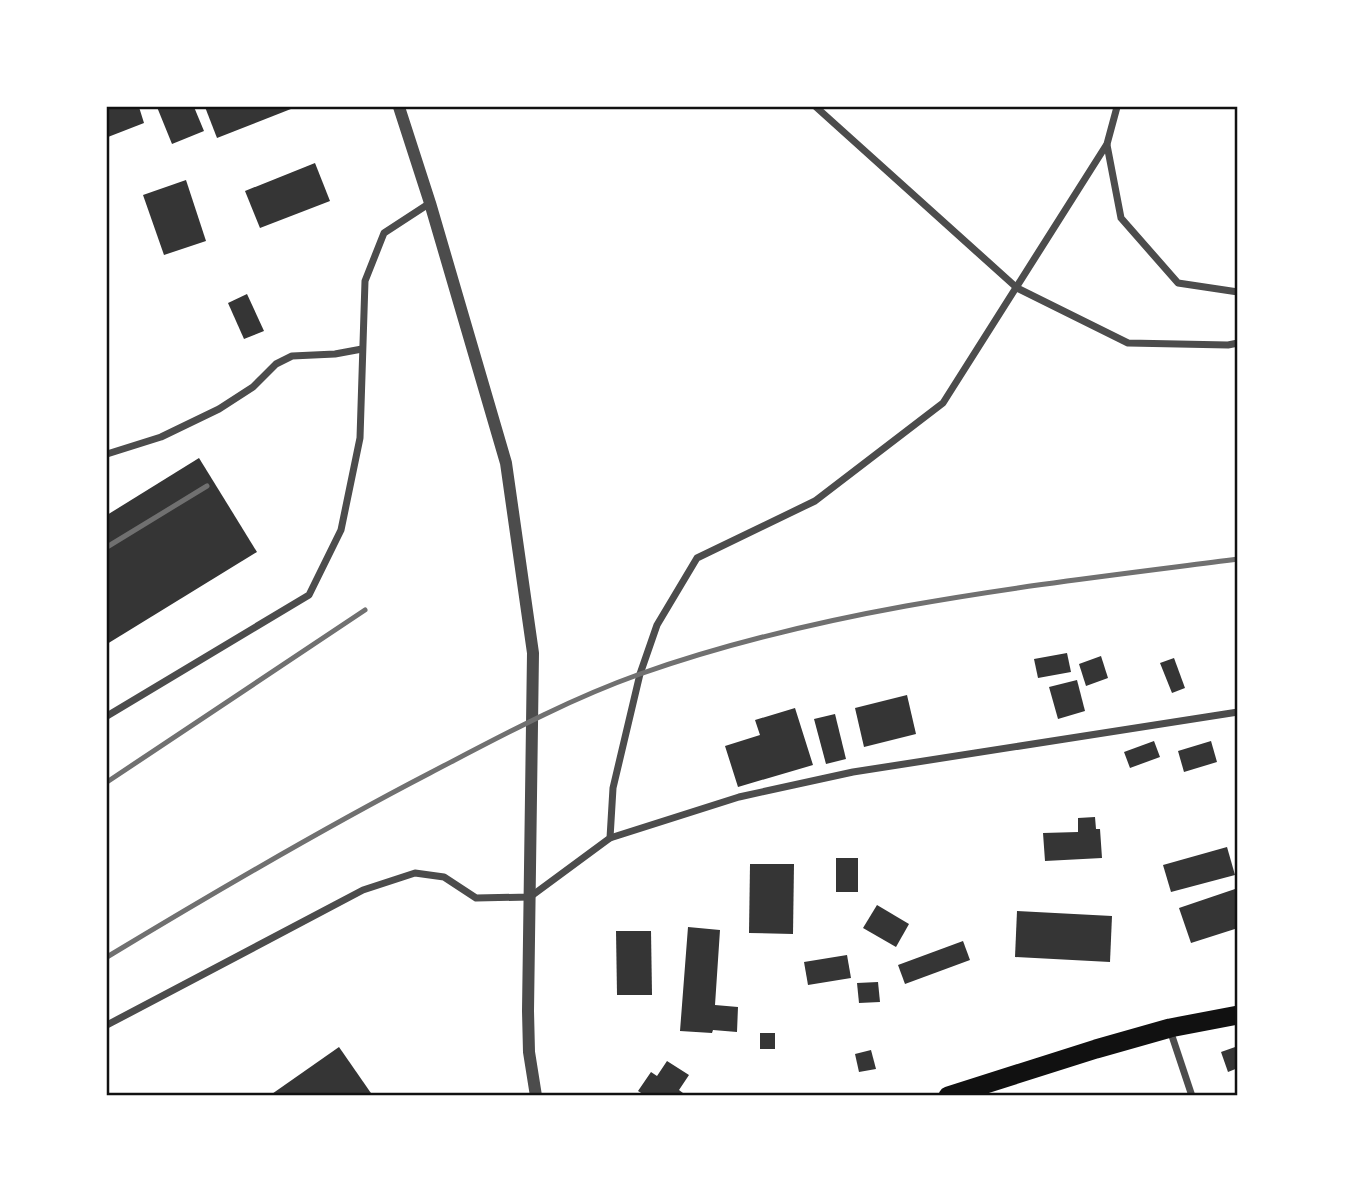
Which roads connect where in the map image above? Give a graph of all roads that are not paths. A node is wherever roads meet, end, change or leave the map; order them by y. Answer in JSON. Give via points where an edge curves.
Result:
{"nodes":[{"id":1,"x":399,"y":107,"type":"edge"},
{"id":2,"x":816,"y":107,"type":"edge"},
{"id":3,"x":1117,"y":107,"type":"edge"},
{"id":4,"x":1107,"y":144,"type":"junction"},
{"id":5,"x":430,"y":203,"type":"junction"},
{"id":6,"x":1017,"y":288,"type":"junction"},
{"id":7,"x":1238,"y":292,"type":"edge"},
{"id":8,"x":1238,"y":343,"type":"edge"},
{"id":9,"x":362,"y":349,"type":"junction"},
{"id":10,"x":107,"y":454,"type":"edge"},
{"id":11,"x":1238,"y":712,"type":"edge"},
{"id":12,"x":107,"y":716,"type":"edge"},
{"id":13,"x":610,"y":838,"type":"junction"},
{"id":14,"x":530,"y":897,"type":"junction"},
{"id":15,"x":1238,"y":1015,"type":"edge"},
{"id":16,"x":107,"y":1024,"type":"edge"},
{"id":17,"x":1170,"y":1028,"type":"junction"},
{"id":18,"x":536,"y":1096,"type":"edge"},
{"id":19,"x":948,"y":1096,"type":"edge"},
{"id":20,"x":1192,"y":1096,"type":"edge"}],
"edges":[{"from":1,"to":5,"type":"street"},
{"from":2,"to":6,"type":"street"},
{"from":3,"to":4,"type":"street"},
{"from":4,"to":6,"type":"street"},
{"from":4,"to":7,"type":"street","via":[[1121,218],[1178,283]]},
{"from":5,"to":9,"type":"street","via":[[384,233],[365,281]]},
{"from":5,"to":14,"type":"street","via":[[506,463],[533,653]]},
{"from":6,"to":8,"type":"street","via":[[1128,343]]},
{"from":6,"to":13,"type":"street","via":[[943,403],[815,501],[697,558],[657,625],[640,674],[613,788]]},
{"from":9,"to":10,"type":"street","via":[[292,356],[219,409],[161,437]]},
{"from":9,"to":12,"type":"street","via":[[360,438],[341,530],[309,595]]},
{"from":11,"to":13,"type":"street","via":[[853,772],[739,797]]},
{"from":13,"to":14,"type":"street"},
{"from":14,"to":16,"type":"street","via":[[476,898],[444,877],[415,873],[363,890]]},
{"from":14,"to":18,"type":"street","via":[[529,1052]]},
{"from":15,"to":17,"type":"highway"},
{"from":17,"to":19,"type":"highway"},
{"from":17,"to":20,"type":"street"}]}
